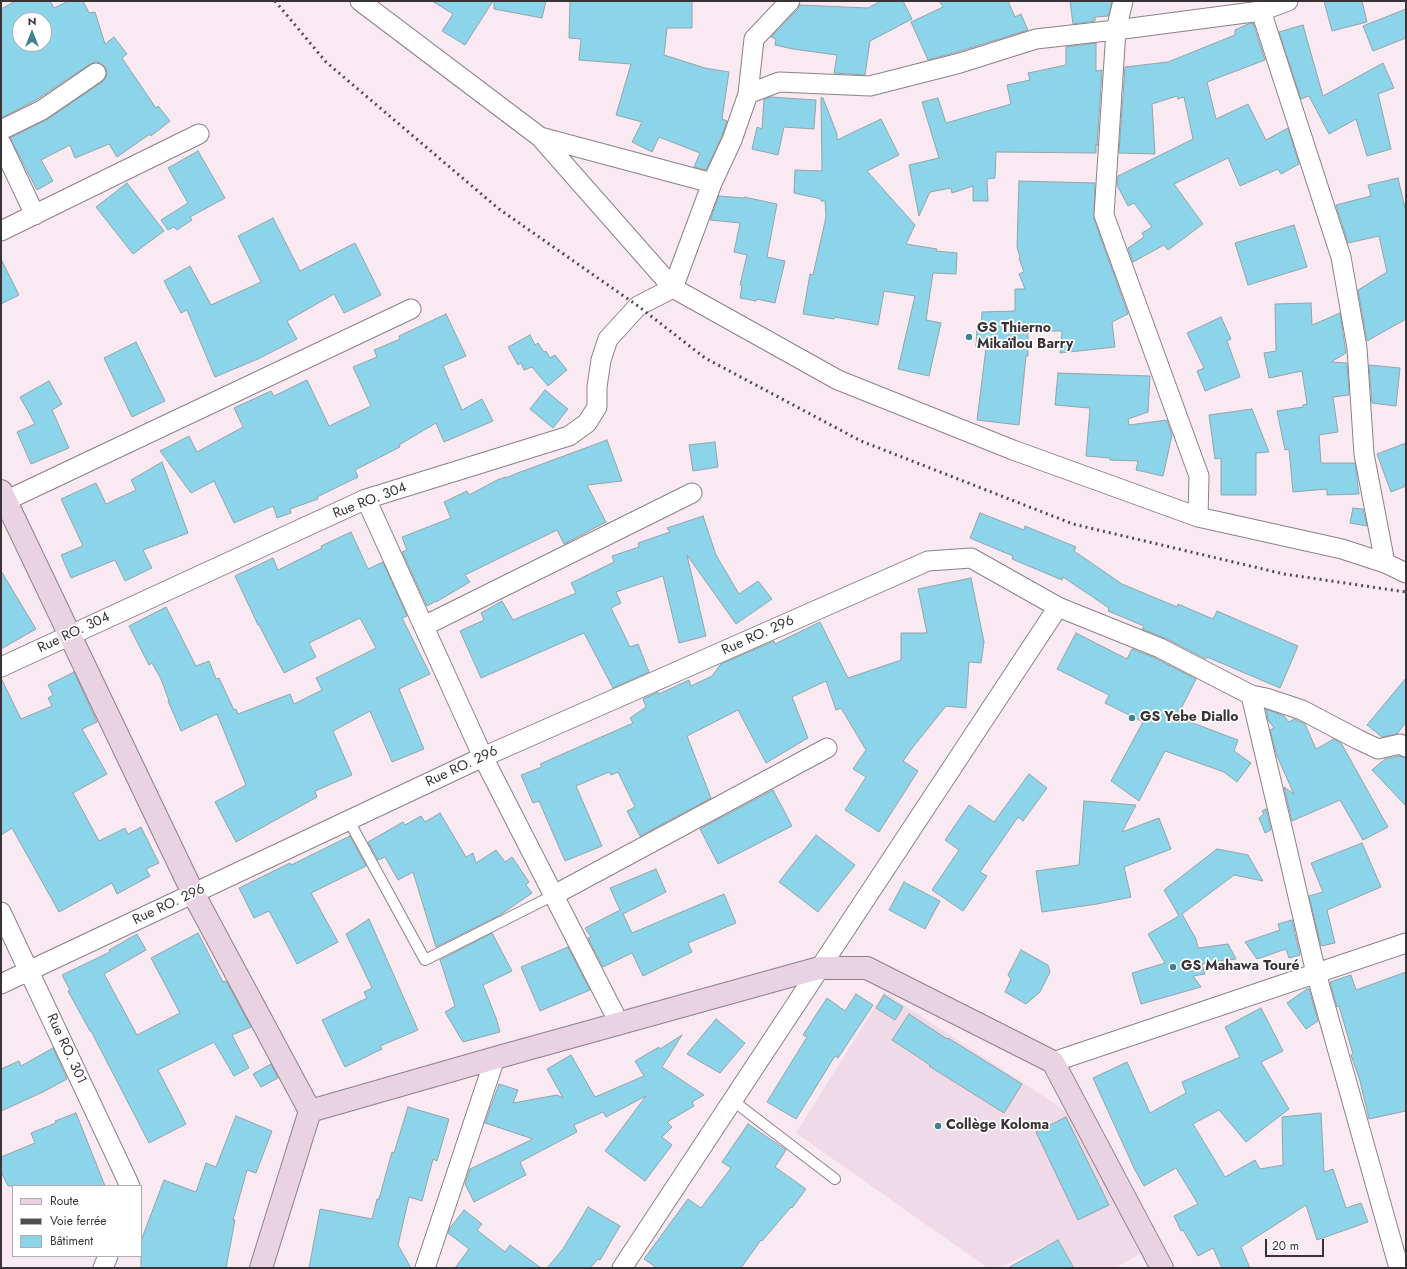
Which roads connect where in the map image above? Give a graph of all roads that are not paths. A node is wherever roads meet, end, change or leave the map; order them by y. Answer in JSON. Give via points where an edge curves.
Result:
{"nodes":[{"id":1,"x":360,"y":1,"type":"edge"},
{"id":2,"x":790,"y":1,"type":"edge"},
{"id":3,"x":1123,"y":1,"type":"edge"},
{"id":4,"x":1282,"y":2,"type":"edge"},
{"id":5,"x":1261,"y":11,"type":"junction"},
{"id":6,"x":1116,"y":30,"type":"junction"},
{"id":7,"x":96,"y":73,"type":"dead end"},
{"id":8,"x":748,"y":94,"type":"junction"},
{"id":9,"x":1,"y":130,"type":"edge"},
{"id":10,"x":199,"y":134,"type":"dead end"},
{"id":11,"x":540,"y":138,"type":"junction"},
{"id":12,"x":1,"y":143,"type":"edge"},
{"id":13,"x":712,"y":183,"type":"junction"},
{"id":14,"x":35,"y":215,"type":"junction"},
{"id":15,"x":1,"y":231,"type":"edge"},
{"id":16,"x":673,"y":288,"type":"junction"},
{"id":17,"x":412,"y":310,"type":"dead end"},
{"id":18,"x":692,"y":493,"type":"dead end"},
{"id":19,"x":2,"y":498,"type":"edge"},
{"id":20,"x":366,"y":499,"type":"junction"},
{"id":21,"x":1198,"y":517,"type":"junction"},
{"id":22,"x":1385,"y":562,"type":"junction"},
{"id":23,"x":1406,"y":574,"type":"edge"},
{"id":24,"x":1058,"y":607,"type":"junction"},
{"id":25,"x":424,"y":626,"type":"junction"},
{"id":26,"x":69,"y":636,"type":"junction"},
{"id":27,"x":1,"y":667,"type":"edge"},
{"id":28,"x":1251,"y":695,"type":"junction"},
{"id":29,"x":1406,"y":747,"type":"edge"},
{"id":30,"x":827,"y":748,"type":"dead end"},
{"id":31,"x":483,"y":757,"type":"junction"},
{"id":32,"x":348,"y":820,"type":"junction"},
{"id":33,"x":193,"y":893,"type":"junction"},
{"id":34,"x":554,"y":895,"type":"junction"},
{"id":35,"x":1,"y":912,"type":"edge"},
{"id":36,"x":1406,"y":943,"type":"edge"},
{"id":37,"x":819,"y":968,"type":"junction"},
{"id":38,"x":29,"y":970,"type":"junction"},
{"id":39,"x":1316,"y":973,"type":"junction"},
{"id":40,"x":1,"y":984,"type":"edge"},
{"id":41,"x":619,"y":1023,"type":"junction"},
{"id":42,"x":495,"y":1058,"type":"junction"},
{"id":43,"x":1053,"y":1062,"type":"junction"},
{"id":44,"x":732,"y":1100,"type":"junction"},
{"id":45,"x":310,"y":1111,"type":"junction"},
{"id":46,"x":835,"y":1179,"type":"dead end"},
{"id":47,"x":130,"y":1185,"type":"edge"},
{"id":48,"x":108,"y":1257,"type":"edge"},
{"id":49,"x":103,"y":1268,"type":"edge"},
{"id":50,"x":261,"y":1268,"type":"edge"},
{"id":51,"x":425,"y":1268,"type":"edge"},
{"id":52,"x":622,"y":1268,"type":"edge"},
{"id":53,"x":1162,"y":1268,"type":"edge"},
{"id":54,"x":1399,"y":1268,"type":"edge"}],
"edges":[{"from":1,"to":11,"type":"street"},
{"from":2,"to":8,"type":"street","via":[[754,39]]},
{"from":3,"to":6,"type":"street"},
{"from":4,"to":5,"type":"street"},
{"from":5,"to":6,"type":"street"},
{"from":5,"to":22,"type":"street","via":[[1340,257],[1357,348],[1364,454]]},
{"from":6,"to":8,"type":"street","via":[[1036,39],[960,63],[870,86],[779,82]]},
{"from":6,"to":21,"type":"street","via":[[1104,215],[1199,476]]},
{"from":7,"to":9,"type":"street","via":[[42,110]]},
{"from":8,"to":13,"type":"street","via":[[732,140]]},
{"from":10,"to":14,"type":"street"},
{"from":11,"to":13,"type":"street"},
{"from":11,"to":16,"type":"street"},
{"from":12,"to":14,"type":"street"},
{"from":13,"to":16,"type":"street"},
{"from":14,"to":15,"type":"street"},
{"from":16,"to":20,"type":"street","name":"Rue RO. 304","via":[[638,306],[608,339],[601,360],[597,407],[587,423],[569,436]]},
{"from":16,"to":21,"type":"street","via":[[838,380],[1013,450]]},
{"from":17,"to":19,"type":"street"},
{"from":18,"to":25,"type":"street"},
{"from":19,"to":26,"type":"street"},
{"from":20,"to":25,"type":"street"},
{"from":20,"to":26,"type":"street","name":"Rue RO. 304"},
{"from":21,"to":22,"type":"street"},
{"from":22,"to":23,"type":"street"},
{"from":24,"to":28,"type":"street","name":"Rue RO. 296","via":[[1160,648]]},
{"from":24,"to":31,"type":"street","name":"Rue RO. 296","via":[[971,558],[928,561]]},
{"from":24,"to":37,"type":"street"},
{"from":25,"to":31,"type":"street"},
{"from":26,"to":27,"type":"street","name":"Rue RO. 304"},
{"from":26,"to":33,"type":"street"},
{"from":28,"to":29,"type":"street","name":"Rue RO. 296","via":[[1302,710],[1378,749],[1400,744]]},
{"from":28,"to":39,"type":"street"},
{"from":30,"to":34,"type":"street"},
{"from":31,"to":32,"type":"street","name":"Rue RO. 296"},
{"from":31,"to":34,"type":"street"},
{"from":32,"to":33,"type":"street","name":"Rue RO. 296"},
{"from":32,"to":34,"type":"lane","via":[[425,960]]},
{"from":33,"to":38,"type":"street","name":"Rue RO. 296"},
{"from":33,"to":45,"type":"street"},
{"from":34,"to":41,"type":"street"},
{"from":35,"to":38,"type":"street","name":"Rue RO. 301"},
{"from":36,"to":39,"type":"street"},
{"from":37,"to":41,"type":"street"},
{"from":37,"to":43,"type":"street","via":[[867,968]]},
{"from":37,"to":44,"type":"street"},
{"from":38,"to":40,"type":"street","name":"Rue RO. 296"},
{"from":38,"to":47,"type":"street","name":"Rue RO. 301"},
{"from":39,"to":43,"type":"street"},
{"from":39,"to":54,"type":"street"},
{"from":41,"to":42,"type":"street"},
{"from":42,"to":45,"type":"street"},
{"from":42,"to":51,"type":"street"},
{"from":43,"to":53,"type":"street"},
{"from":44,"to":46,"type":"lane"},
{"from":44,"to":52,"type":"street"},
{"from":45,"to":50,"type":"street"},
{"from":48,"to":49,"type":"street"}]}
